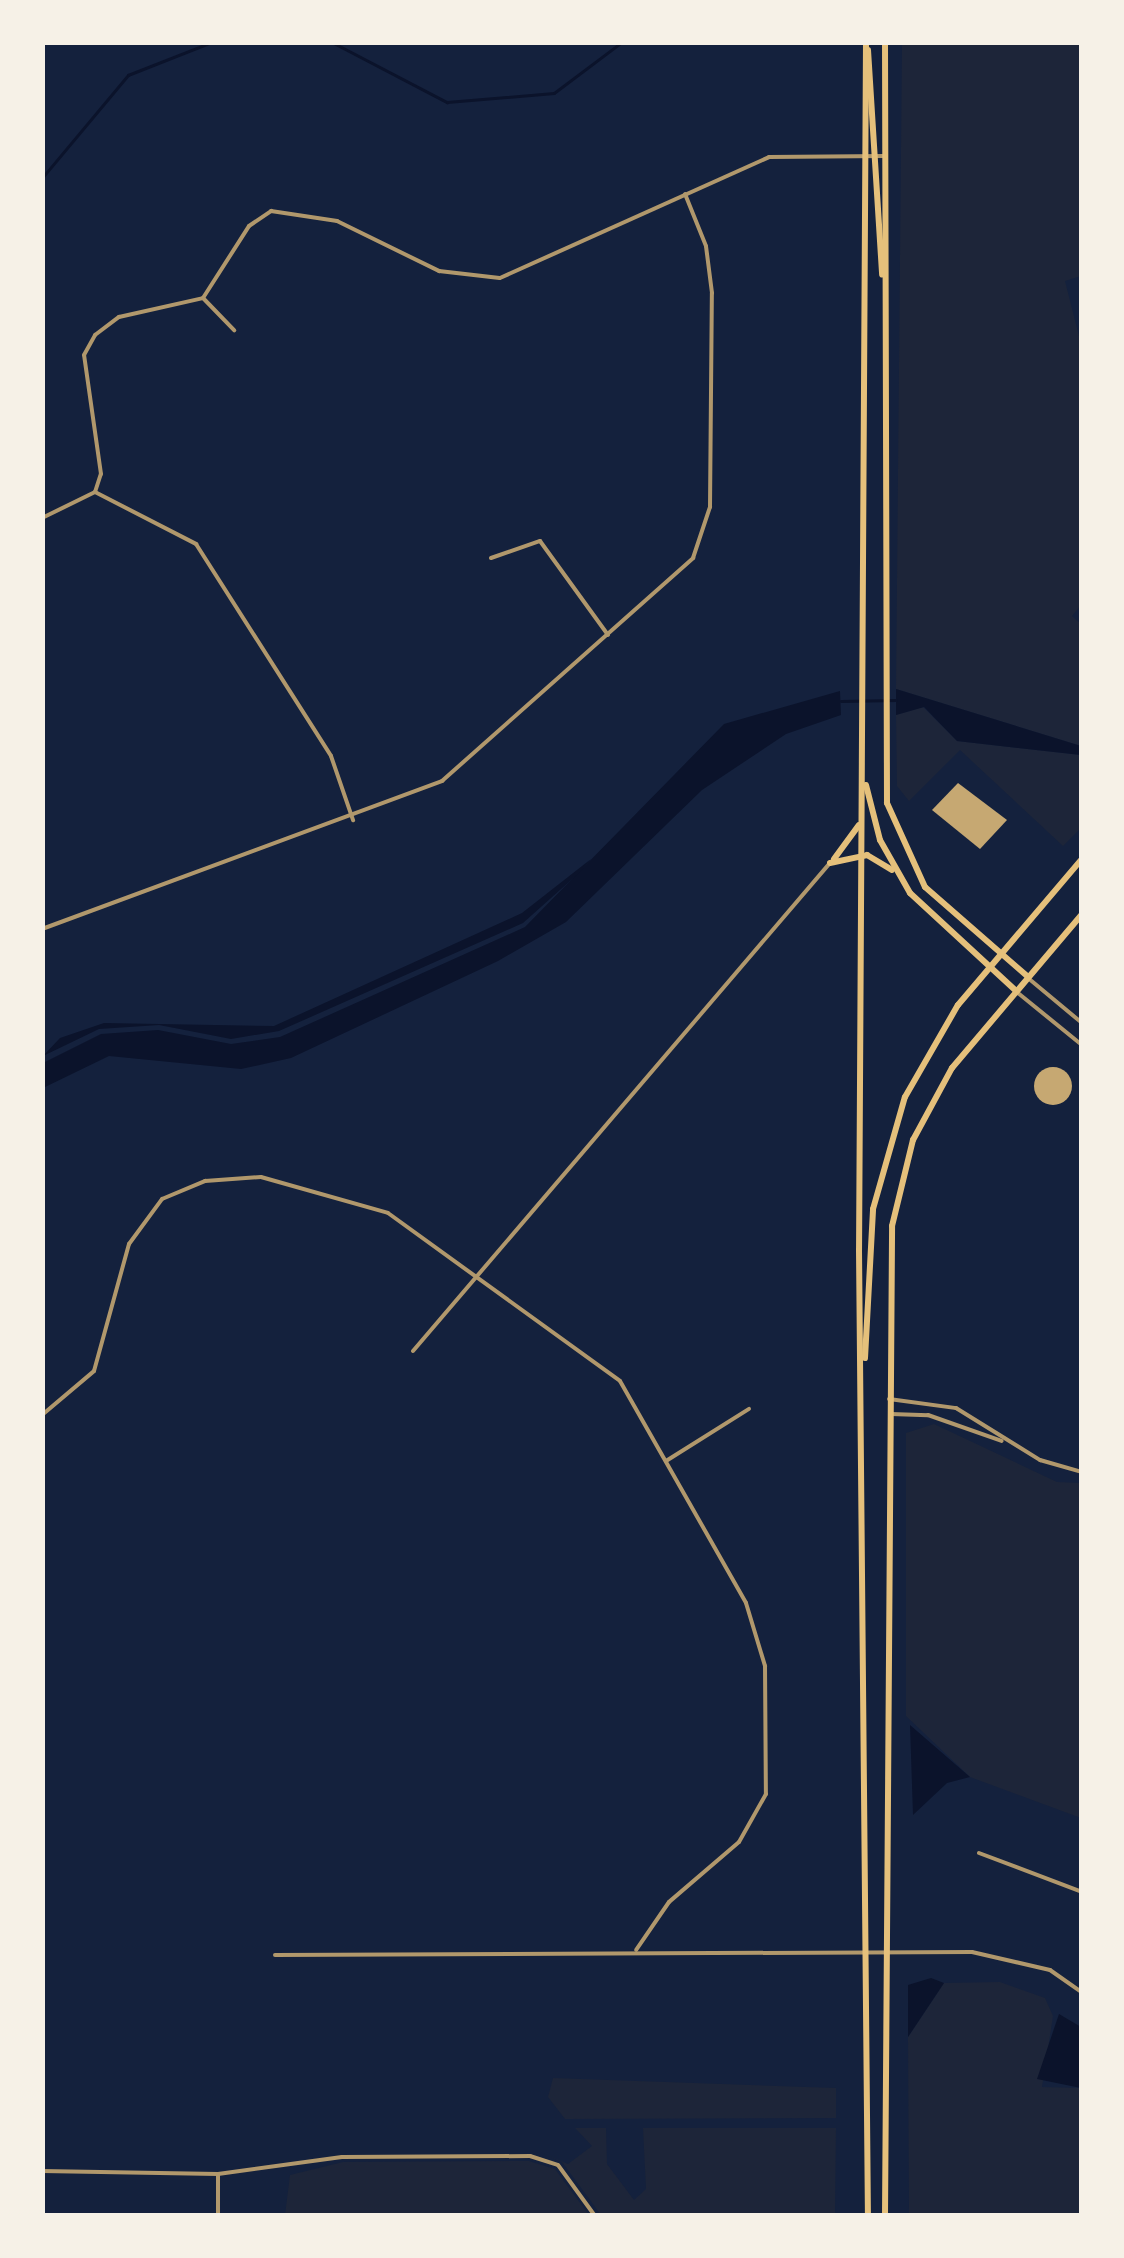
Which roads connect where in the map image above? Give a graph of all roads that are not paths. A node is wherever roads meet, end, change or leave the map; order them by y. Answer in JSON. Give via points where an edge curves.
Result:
{"nodes":[{"id":1,"x":885,"y":42,"type":"edge"},
{"id":2,"x":866,"y":44,"type":"edge"},
{"id":3,"x":866,"y":156,"type":"junction"},
{"id":4,"x":875,"y":156,"type":"junction"},
{"id":5,"x":885,"y":156,"type":"junction"},
{"id":6,"x":685,"y":194,"type":"junction"},
{"id":7,"x":885,"y":281,"type":"junction"},
{"id":8,"x":203,"y":298,"type":"junction"},
{"id":9,"x":234,"y":330,"type":"dead end"},
{"id":10,"x":94,"y":492,"type":"junction"},
{"id":11,"x":42,"y":518,"type":"edge"},
{"id":12,"x":491,"y":558,"type":"dead end"},
{"id":13,"x":608,"y":635,"type":"junction"},
{"id":14,"x":864,"y":774,"type":"junction"},
{"id":15,"x":862,"y":819,"type":"junction"},
{"id":16,"x":354,"y":820,"type":"junction"},
{"id":17,"x":861,"y":854,"type":"junction"},
{"id":18,"x":1082,"y":859,"type":"edge"},
{"id":19,"x":830,"y":863,"type":"junction"},
{"id":20,"x":898,"y":874,"type":"junction"},
{"id":21,"x":1082,"y":914,"type":"edge"},
{"id":22,"x":42,"y":929,"type":"edge"},
{"id":23,"x":1000,"y":954,"type":"junction"},
{"id":24,"x":988,"y":969,"type":"junction"},
{"id":25,"x":1028,"y":977,"type":"junction"},
{"id":26,"x":1015,"y":990,"type":"junction"},
{"id":27,"x":1082,"y":1024,"type":"edge"},
{"id":28,"x":1082,"y":1046,"type":"edge"},
{"id":29,"x":478,"y":1278,"type":"junction"},
{"id":30,"x":413,"y":1351,"type":"dead end"},
{"id":31,"x":889,"y":1399,"type":"junction"},
{"id":32,"x":749,"y":1408,"type":"dead end"},
{"id":33,"x":889,"y":1414,"type":"junction"},
{"id":34,"x":42,"y":1415,"type":"edge"},
{"id":35,"x":1007,"y":1442,"type":"junction"},
{"id":36,"x":666,"y":1461,"type":"junction"},
{"id":37,"x":863,"y":1470,"type":"junction"},
{"id":38,"x":1082,"y":1472,"type":"edge"},
{"id":39,"x":979,"y":1853,"type":"dead end"},
{"id":40,"x":1082,"y":1892,"type":"edge"},
{"id":41,"x":636,"y":1950,"type":"junction"},
{"id":42,"x":866,"y":1952,"type":"junction"},
{"id":43,"x":886,"y":1952,"type":"junction"},
{"id":44,"x":276,"y":1955,"type":"dead end"},
{"id":45,"x":1082,"y":1992,"type":"edge"},
{"id":46,"x":42,"y":2171,"type":"edge"},
{"id":47,"x":218,"y":2174,"type":"junction"},
{"id":48,"x":218,"y":2216,"type":"edge"},
{"id":49,"x":595,"y":2216,"type":"edge"},
{"id":50,"x":868,"y":2216,"type":"edge"},
{"id":51,"x":885,"y":2216,"type":"edge"}],
"edges":[{"from":1,"to":5,"type":"main road"},
{"from":2,"to":3,"type":"main road"},
{"from":2,"to":4,"type":"main road"},
{"from":3,"to":4,"type":"street"},
{"from":3,"to":6,"type":"street","via":[[769,157]]},
{"from":3,"to":14,"type":"main road"},
{"from":4,"to":5,"type":"street"},
{"from":4,"to":7,"type":"main road"},
{"from":5,"to":7,"type":"main road"},
{"from":6,"to":8,"type":"street","via":[[500,278],[438,271],[337,221],[271,211],[249,226]]},
{"from":6,"to":13,"type":"street","via":[[711,266],[707,526],[693,558]]},
{"from":7,"to":23,"type":"main road","via":[[887,803],[904,855],[940,904]]},
{"from":8,"to":9,"type":"street"},
{"from":8,"to":10,"type":"street","via":[[119,316],[94,335],[84,355],[101,444]]},
{"from":10,"to":11,"type":"street"},
{"from":10,"to":16,"type":"street","via":[[196,544],[330,756]]},
{"from":12,"to":13,"type":"street","via":[[540,541]]},
{"from":13,"to":16,"type":"street","via":[[442,781]]},
{"from":14,"to":15,"type":"main road"},
{"from":14,"to":20,"type":"main road"},
{"from":15,"to":17,"type":"main road"},
{"from":15,"to":19,"type":"main road"},
{"from":16,"to":22,"type":"street"},
{"from":17,"to":19,"type":"main road"},
{"from":17,"to":20,"type":"main road"},
{"from":17,"to":37,"type":"main road"},
{"from":18,"to":23,"type":"main road"},
{"from":19,"to":29,"type":"street"},
{"from":20,"to":24,"type":"main road"},
{"from":21,"to":25,"type":"main road"},
{"from":23,"to":24,"type":"main road"},
{"from":23,"to":25,"type":"main road"},
{"from":24,"to":26,"type":"main road"},
{"from":24,"to":37,"type":"main road","via":[[926,1056],[881,1166],[866,1273]]},
{"from":25,"to":26,"type":"main road"},
{"from":25,"to":27,"type":"street"},
{"from":26,"to":28,"type":"street"},
{"from":26,"to":31,"type":"main road","via":[[937,1092],[900,1182],[888,1261]]},
{"from":29,"to":30,"type":"street"},
{"from":29,"to":34,"type":"street","via":[[388,1213],[261,1177],[205,1180],[162,1200],[129,1244],[94,1371]]},
{"from":29,"to":36,"type":"street","via":[[620,1381]]},
{"from":31,"to":33,"type":"main road"},
{"from":31,"to":35,"type":"street","via":[[956,1408]]},
{"from":32,"to":36,"type":"street"},
{"from":33,"to":35,"type":"street","via":[[928,1416]]},
{"from":33,"to":43,"type":"main road"},
{"from":35,"to":38,"type":"street"},
{"from":36,"to":41,"type":"street","via":[[746,1604],[764,1666],[766,1794],[739,1842],[669,1902]]},
{"from":37,"to":42,"type":"main road"},
{"from":39,"to":40,"type":"street"},
{"from":41,"to":42,"type":"street"},
{"from":41,"to":44,"type":"street"},
{"from":42,"to":43,"type":"street"},
{"from":42,"to":50,"type":"main road"},
{"from":43,"to":45,"type":"street","via":[[1000,1956]]},
{"from":43,"to":51,"type":"main road"},
{"from":46,"to":47,"type":"street"},
{"from":47,"to":48,"type":"street"},
{"from":47,"to":49,"type":"street","via":[[342,2157],[530,2156],[558,2165]]}]}
